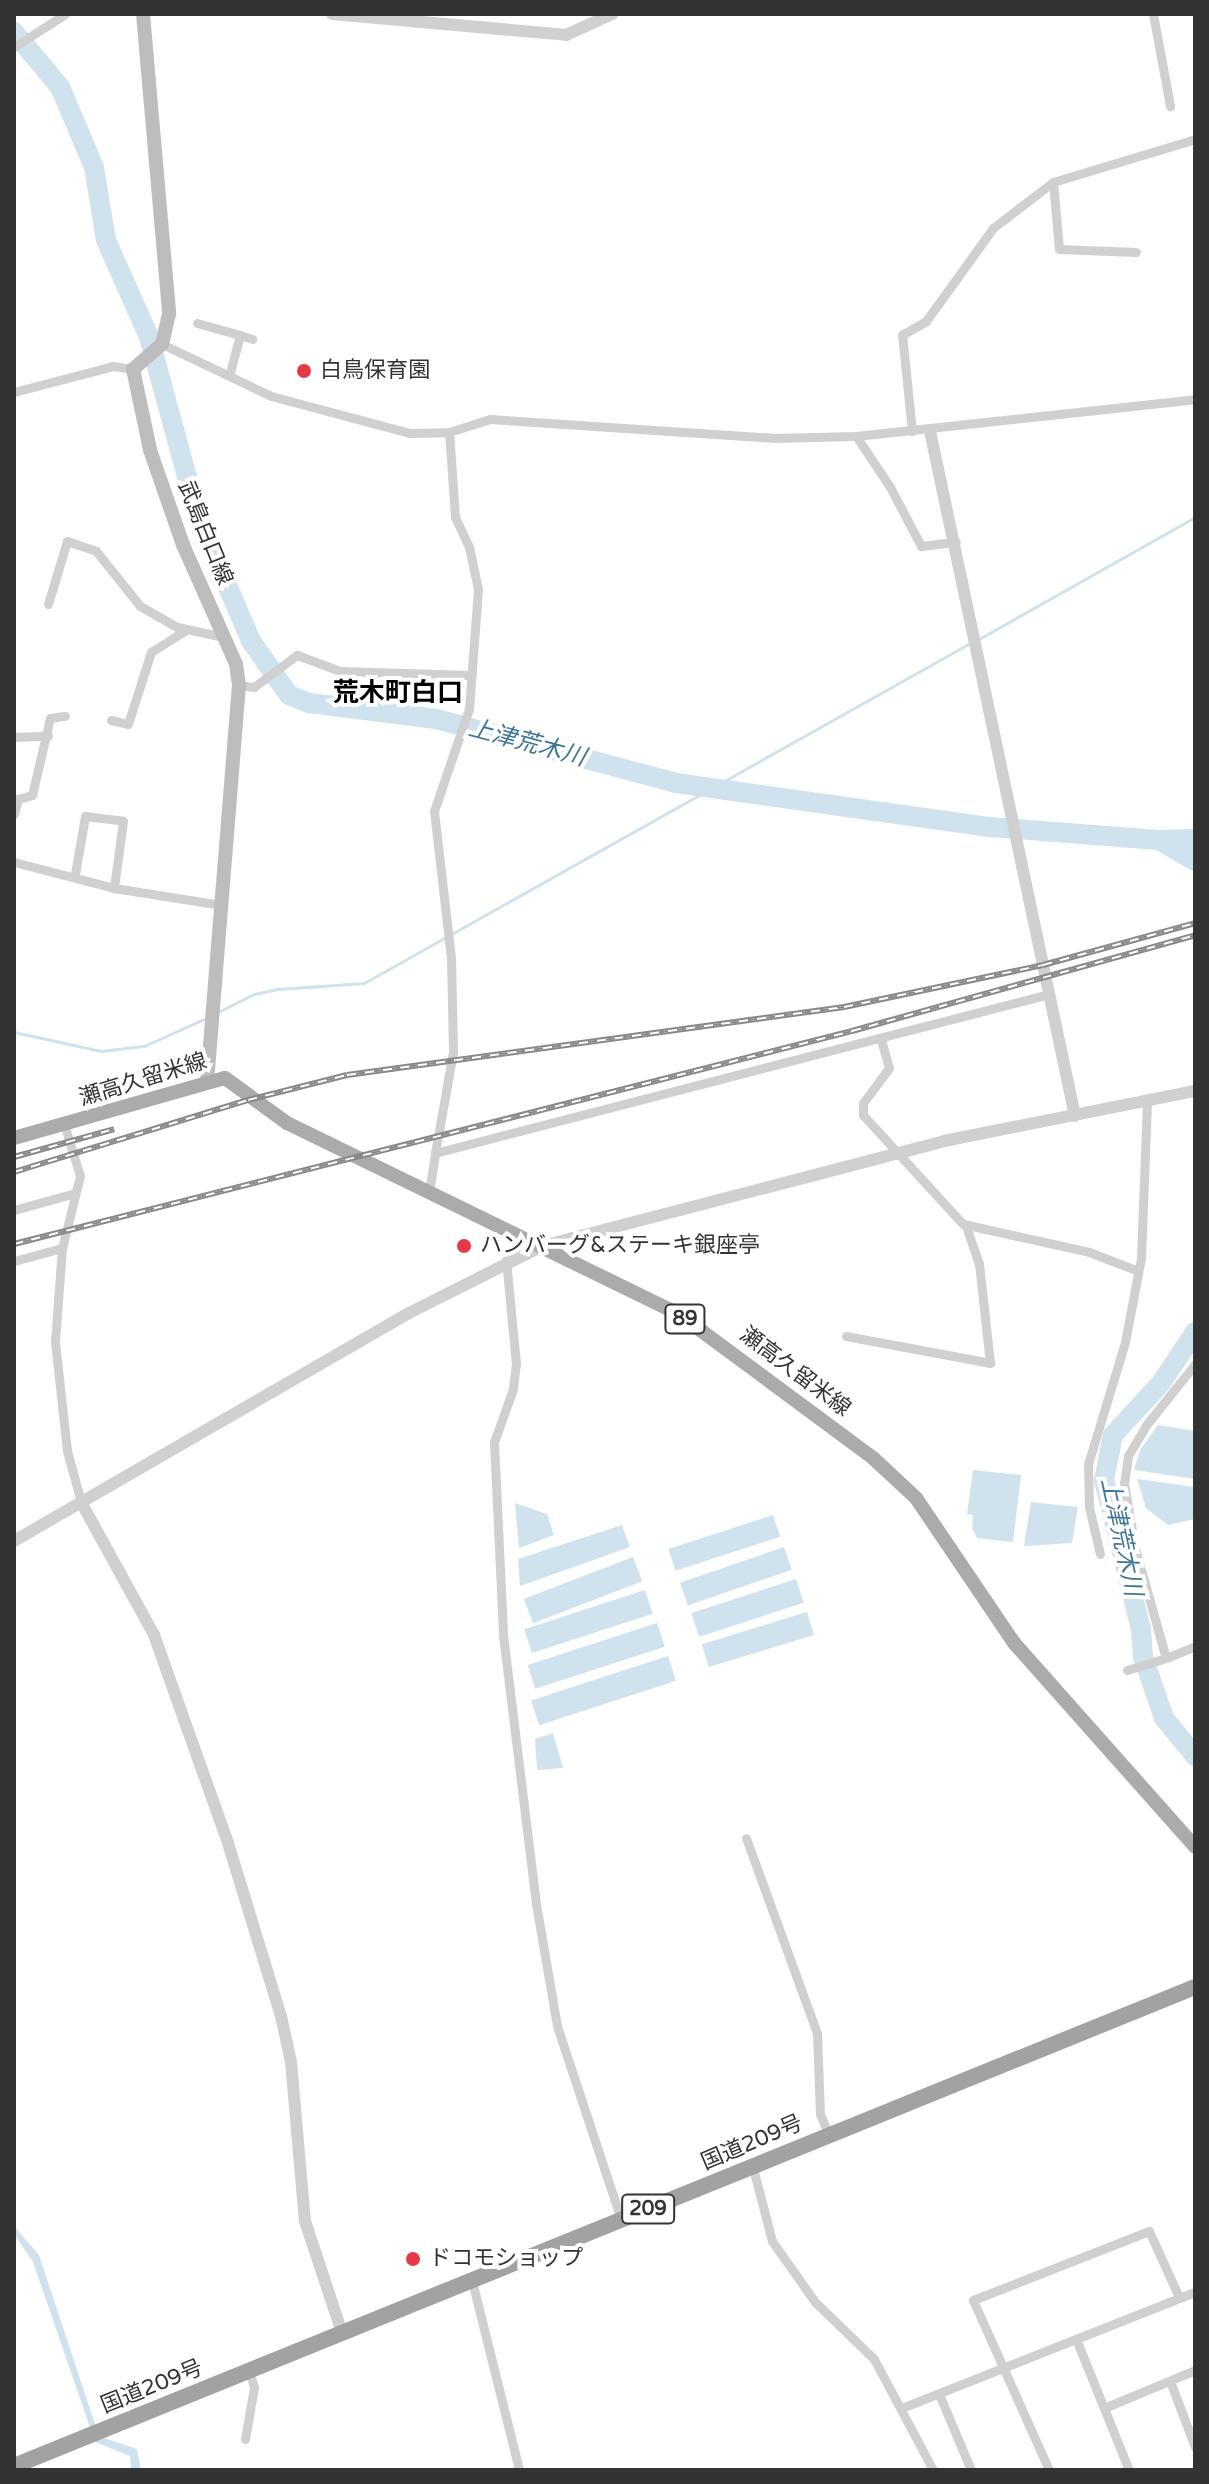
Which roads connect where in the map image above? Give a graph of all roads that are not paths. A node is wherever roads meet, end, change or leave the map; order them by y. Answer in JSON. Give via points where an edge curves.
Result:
{"nodes":[{"id":1,"x":65,"y":14,"type":"edge"},
{"id":2,"x":143,"y":14,"type":"edge"},
{"id":3,"x":332,"y":14,"type":"edge"},
{"id":4,"x":612,"y":14,"type":"edge"},
{"id":5,"x":1153,"y":14,"type":"edge"},
{"id":6,"x":14,"y":47,"type":"edge"},
{"id":7,"x":1170,"y":106,"type":"dead end"},
{"id":8,"x":1195,"y":139,"type":"edge"},
{"id":9,"x":1053,"y":182,"type":"junction"},
{"id":10,"x":1136,"y":252,"type":"dead end"},
{"id":11,"x":197,"y":323,"type":"dead end"},
{"id":12,"x":240,"y":335,"type":"junction"},
{"id":13,"x":252,"y":339,"type":"dead end"},
{"id":14,"x":162,"y":344,"type":"junction"},
{"id":15,"x":136,"y":365,"type":"junction"},
{"id":16,"x":229,"y":376,"type":"junction"},
{"id":17,"x":14,"y":392,"type":"edge"},
{"id":18,"x":1195,"y":399,"type":"edge"},
{"id":19,"x":912,"y":431,"type":"junction"},
{"id":20,"x":930,"y":431,"type":"junction"},
{"id":21,"x":449,"y":432,"type":"junction"},
{"id":22,"x":856,"y":436,"type":"junction"},
{"id":23,"x":956,"y":542,"type":"junction"},
{"id":24,"x":48,"y":604,"type":"dead end"},
{"id":25,"x":186,"y":630,"type":"junction"},
{"id":26,"x":224,"y":637,"type":"junction"},
{"id":27,"x":470,"y":675,"type":"junction"},
{"id":28,"x":246,"y":686,"type":"junction"},
{"id":29,"x":65,"y":716,"type":"dead end"},
{"id":30,"x":111,"y":720,"type":"dead end"},
{"id":31,"x":48,"y":736,"type":"junction"},
{"id":32,"x":14,"y":737,"type":"edge"},
{"id":33,"x":14,"y":814,"type":"edge"},
{"id":34,"x":14,"y":862,"type":"edge"},
{"id":35,"x":75,"y":874,"type":"junction"},
{"id":36,"x":114,"y":888,"type":"junction"},
{"id":37,"x":221,"y":905,"type":"junction"},
{"id":38,"x":1049,"y":994,"type":"junction"},
{"id":39,"x":881,"y":1040,"type":"junction"},
{"id":40,"x":207,"y":1080,"type":"junction"},
{"id":41,"x":1195,"y":1091,"type":"edge"},
{"id":42,"x":1147,"y":1101,"type":"junction"},
{"id":43,"x":1075,"y":1116,"type":"junction"},
{"id":44,"x":65,"y":1127,"type":"junction"},
{"id":45,"x":14,"y":1138,"type":"edge"},
{"id":46,"x":901,"y":1152,"type":"junction"},
{"id":47,"x":435,"y":1153,"type":"junction"},
{"id":48,"x":429,"y":1192,"type":"junction"},
{"id":49,"x":75,"y":1193,"type":"junction"},
{"id":50,"x":14,"y":1210,"type":"edge"},
{"id":51,"x":966,"y":1226,"type":"junction"},
{"id":52,"x":542,"y":1246,"type":"junction"},
{"id":53,"x":62,"y":1248,"type":"junction"},
{"id":54,"x":506,"y":1260,"type":"junction"},
{"id":55,"x":14,"y":1261,"type":"edge"},
{"id":56,"x":1136,"y":1270,"type":"junction"},
{"id":57,"x":846,"y":1336,"type":"dead end"},
{"id":58,"x":1195,"y":1364,"type":"edge"},
{"id":59,"x":81,"y":1502,"type":"junction"},
{"id":60,"x":14,"y":1541,"type":"edge"},
{"id":61,"x":1100,"y":1554,"type":"dead end"},
{"id":62,"x":1195,"y":1646,"type":"edge"},
{"id":63,"x":1166,"y":1658,"type":"junction"},
{"id":64,"x":1127,"y":1670,"type":"dead end"},
{"id":65,"x":746,"y":1838,"type":"dead end"},
{"id":66,"x":1195,"y":1847,"type":"edge"},
{"id":67,"x":1195,"y":1987,"type":"edge"},
{"id":68,"x":829,"y":2135,"type":"junction"},
{"id":69,"x":753,"y":2168,"type":"junction"},
{"id":70,"x":621,"y":2220,"type":"junction"},
{"id":71,"x":472,"y":2281,"type":"junction"},
{"id":72,"x":1195,"y":2292,"type":"edge"},
{"id":73,"x":1179,"y":2297,"type":"junction"},
{"id":74,"x":341,"y":2330,"type":"junction"},
{"id":75,"x":1076,"y":2339,"type":"junction"},
{"id":76,"x":1007,"y":2366,"type":"junction"},
{"id":77,"x":1195,"y":2370,"type":"edge"},
{"id":78,"x":249,"y":2371,"type":"junction"},
{"id":79,"x":1170,"y":2381,"type":"junction"},
{"id":80,"x":939,"y":2394,"type":"junction"},
{"id":81,"x":904,"y":2407,"type":"junction"},
{"id":82,"x":1104,"y":2408,"type":"junction"},
{"id":83,"x":245,"y":2439,"type":"dead end"},
{"id":84,"x":1195,"y":2447,"type":"edge"},
{"id":85,"x":14,"y":2466,"type":"edge"},
{"id":86,"x":519,"y":2470,"type":"edge"},
{"id":87,"x":933,"y":2470,"type":"edge"},
{"id":88,"x":971,"y":2470,"type":"edge"},
{"id":89,"x":1049,"y":2470,"type":"edge"},
{"id":90,"x":1129,"y":2470,"type":"edge"}],
"edges":[{"from":1,"to":6,"type":"street"},
{"from":2,"to":14,"type":"main road","via":[[169,314]]},
{"from":3,"to":4,"type":"street","via":[[566,35]]},
{"from":5,"to":7,"type":"street"},
{"from":8,"to":9,"type":"street"},
{"from":9,"to":10,"type":"street","via":[[1059,249]]},
{"from":9,"to":19,"type":"street","via":[[993,228],[926,321],[902,335]]},
{"from":11,"to":12,"type":"street"},
{"from":12,"to":13,"type":"street"},
{"from":12,"to":16,"type":"street"},
{"from":14,"to":15,"type":"main road"},
{"from":14,"to":16,"type":"street"},
{"from":15,"to":17,"type":"street"},
{"from":15,"to":26,"type":"main road","name":"武島白口線","via":[[150,450],[183,545]]},
{"from":16,"to":21,"type":"street","via":[[271,396],[410,433]]},
{"from":18,"to":20,"type":"street"},
{"from":19,"to":20,"type":"street"},
{"from":19,"to":22,"type":"street"},
{"from":20,"to":23,"type":"street"},
{"from":21,"to":22,"type":"street","via":[[490,419],[773,438]]},
{"from":21,"to":27,"type":"street","via":[[455,517],[469,547],[478,589]]},
{"from":22,"to":23,"type":"street","via":[[921,546]]},
{"from":23,"to":38,"type":"street"},
{"from":24,"to":25,"type":"street","via":[[67,541],[96,551],[140,606]]},
{"from":25,"to":26,"type":"street"},
{"from":25,"to":30,"type":"street","via":[[151,652],[128,724]]},
{"from":26,"to":28,"type":"main road","name":"武島白口線"},
{"from":27,"to":28,"type":"street","via":[[340,671],[293,657]]},
{"from":27,"to":47,"type":"street","via":[[469,709],[434,811],[451,958],[453,1052]]},
{"from":28,"to":37,"type":"main road","name":"武島白口線"},
{"from":29,"to":31,"type":"street","via":[[50,718]]},
{"from":31,"to":32,"type":"street"},
{"from":31,"to":33,"type":"street","via":[[32,795],[18,799]]},
{"from":34,"to":35,"type":"street"},
{"from":35,"to":36,"type":"street"},
{"from":35,"to":36,"type":"street","via":[[85,816],[123,821]]},
{"from":36,"to":37,"type":"street"},
{"from":37,"to":40,"type":"main road","name":"武島白口線"},
{"from":38,"to":39,"type":"street"},
{"from":38,"to":43,"type":"street"},
{"from":39,"to":46,"type":"street","via":[[889,1068],[861,1109]]},
{"from":39,"to":47,"type":"street"},
{"from":40,"to":44,"type":"main road","name":"瀬高久留米線"},
{"from":40,"to":48,"type":"main road","name":"瀬高久留米線","number":"89","via":[[225,1078],[279,1119]]},
{"from":41,"to":42,"type":"street"},
{"from":42,"to":43,"type":"street"},
{"from":42,"to":56,"type":"street","via":[[1141,1258]]},
{"from":43,"to":46,"type":"street"},
{"from":44,"to":45,"type":"main road","name":"瀬高久留米線"},
{"from":44,"to":49,"type":"street","via":[[80,1176]]},
{"from":46,"to":51,"type":"street"},
{"from":46,"to":52,"type":"street"},
{"from":47,"to":48,"type":"street"},
{"from":48,"to":52,"type":"main road","name":"瀬高久留米線","number":"89"},
{"from":49,"to":50,"type":"street"},
{"from":49,"to":53,"type":"street"},
{"from":51,"to":56,"type":"street","via":[[1089,1252]]},
{"from":51,"to":57,"type":"street","via":[[979,1264],[990,1363]]},
{"from":52,"to":54,"type":"street"},
{"from":52,"to":66,"type":"main road","name":"瀬高久留米線","number":"89","via":[[680,1315],[873,1458],[916,1498],[1032,1665]]},
{"from":53,"to":55,"type":"street"},
{"from":53,"to":59,"type":"street","via":[[56,1355],[67,1451]]},
{"from":54,"to":59,"type":"street"},
{"from":54,"to":70,"type":"street","via":[[516,1363],[513,1389],[494,1442],[503,1635],[557,2026]]},
{"from":56,"to":61,"type":"street","via":[[1125,1342],[1088,1464],[1089,1507]]},
{"from":58,"to":63,"type":"street","via":[[1140,1434],[1128,1456],[1124,1483],[1135,1548]]},
{"from":59,"to":60,"type":"street"},
{"from":59,"to":74,"type":"street","via":[[154,1635],[228,1843],[281,2016],[291,2062],[305,2221]]},
{"from":62,"to":63,"type":"street"},
{"from":63,"to":64,"type":"street"},
{"from":65,"to":68,"type":"street","via":[[817,2033],[820,2114]]},
{"from":67,"to":68,"type":"highway","name":"国道209号","number":"209"},
{"from":68,"to":69,"type":"highway","name":"国道209号","number":"209"},
{"from":69,"to":70,"type":"highway","name":"国道209号","number":"209"},
{"from":69,"to":81,"type":"street","via":[[772,2241],[798,2281],[874,2359]]},
{"from":70,"to":71,"type":"highway","name":"国道209号","number":"209"},
{"from":71,"to":74,"type":"highway","name":"国道209号","number":"209"},
{"from":71,"to":86,"type":"street"},
{"from":72,"to":73,"type":"street"},
{"from":73,"to":75,"type":"street"},
{"from":73,"to":76,"type":"street","via":[[1149,2231],[973,2300]]},
{"from":74,"to":78,"type":"highway","name":"国道209号","number":"209"},
{"from":75,"to":76,"type":"street"},
{"from":75,"to":82,"type":"street"},
{"from":76,"to":80,"type":"street"},
{"from":76,"to":89,"type":"street"},
{"from":77,"to":79,"type":"street"},
{"from":78,"to":83,"type":"street","via":[[254,2387]]},
{"from":78,"to":85,"type":"highway","name":"国道209号","number":"209"},
{"from":79,"to":82,"type":"street"},
{"from":79,"to":84,"type":"street"},
{"from":80,"to":81,"type":"street"},
{"from":80,"to":88,"type":"street"},
{"from":81,"to":87,"type":"street"},
{"from":82,"to":90,"type":"street"}]}
